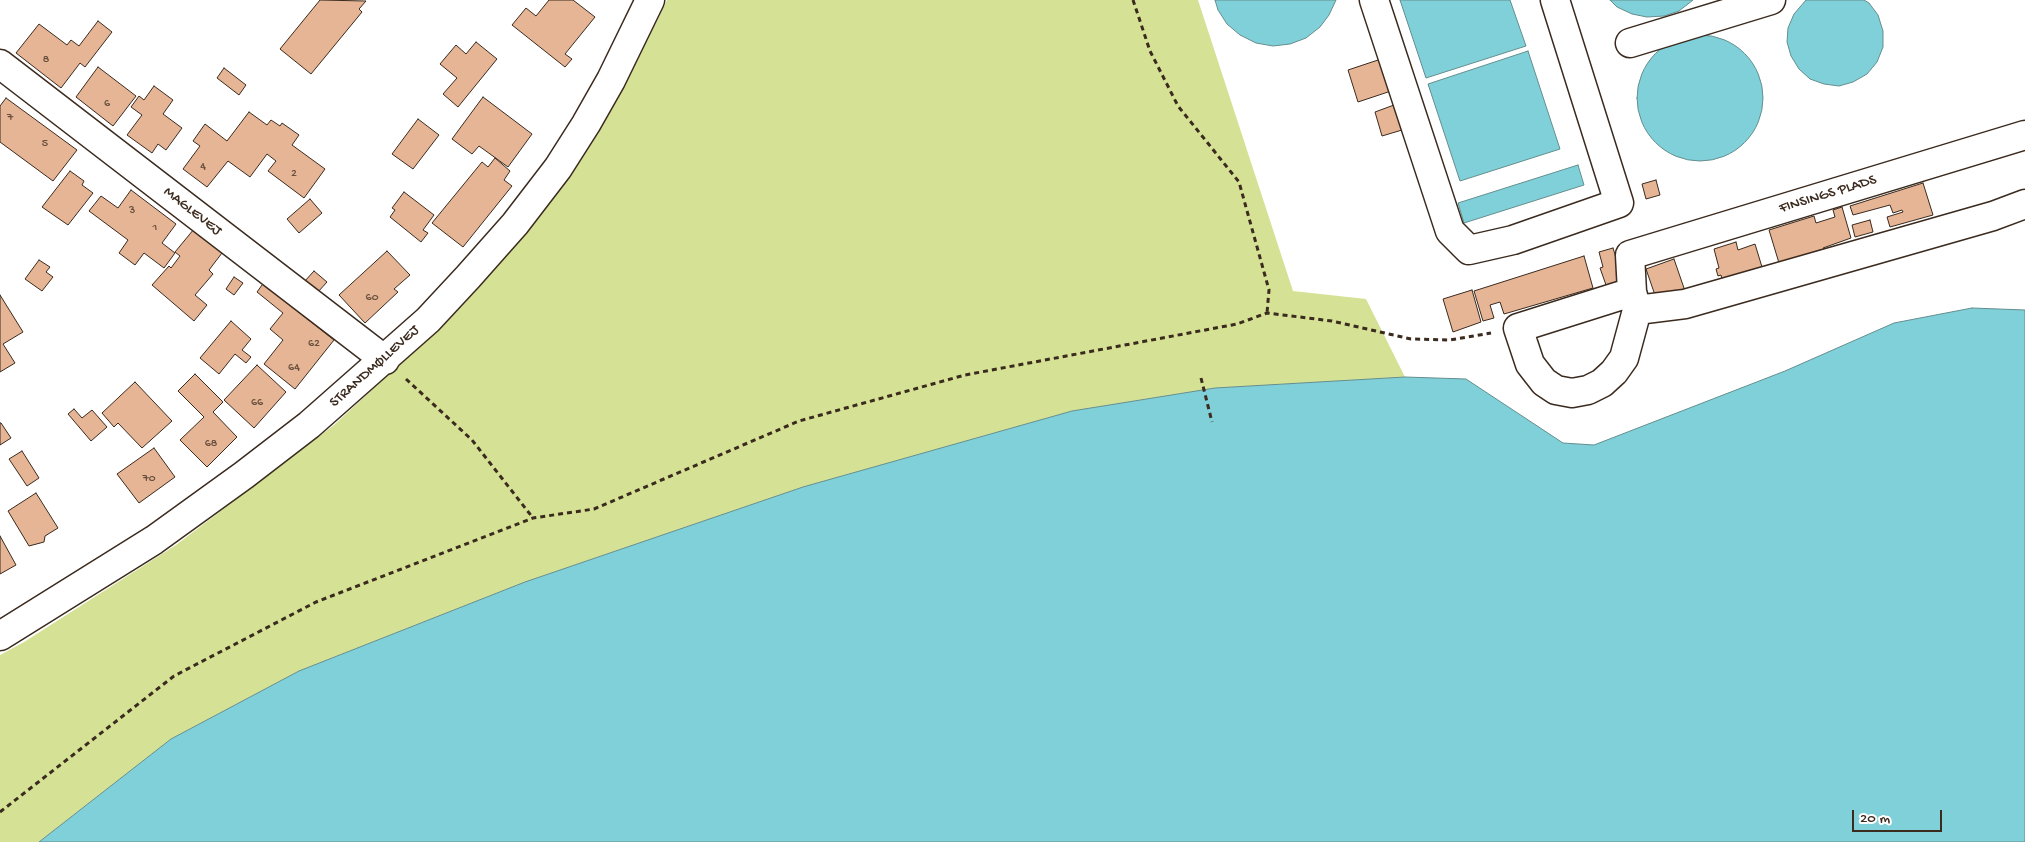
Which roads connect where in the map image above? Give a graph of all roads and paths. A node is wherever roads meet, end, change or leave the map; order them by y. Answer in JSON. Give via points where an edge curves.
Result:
{"nodes":[{"id":1,"x":650,"y":0,"type":"edge"},
{"id":2,"x":1133,"y":0,"type":"edge"},
{"id":3,"x":1374,"y":0,"type":"edge"},
{"id":4,"x":1555,"y":0,"type":"edge"},
{"id":5,"x":1771,"y":0,"type":"edge"},
{"id":6,"x":1630,"y":43,"type":"dead end"},
{"id":7,"x":0,"y":64,"type":"edge"},
{"id":8,"x":2025,"y":135,"type":"edge"},
{"id":9,"x":2025,"y":204,"type":"edge"},
{"id":10,"x":1634,"y":301,"type":"junction"},
{"id":11,"x":1267,"y":313,"type":"junction"},
{"id":12,"x":1518,"y":328,"type":"junction"},
{"id":13,"x":385,"y":360,"type":"junction"},
{"id":14,"x":1200,"y":378,"type":"dead end"},
{"id":15,"x":1212,"y":422,"type":"dead end"},
{"id":16,"x":533,"y":518,"type":"junction"},
{"id":17,"x":0,"y":636,"type":"edge"},
{"id":18,"x":0,"y":812,"type":"edge"}],
"edges":[{"from":1,"to":13,"type":"street","name":"STRANDMØLLEVEJ","via":[[586,124],[537,197],[468,278]]},
{"from":2,"to":11,"type":"path","via":[[1150,51],[1178,106],[1239,182],[1269,290]]},
{"from":3,"to":4,"type":"street","via":[[1450,231],[1469,250],[1513,240],[1619,203]]},
{"from":5,"to":6,"type":"street"},
{"from":7,"to":13,"type":"street","name":"MAGLEVEJ"},
{"from":8,"to":10,"type":"street","name":"FINSINGS PLADS","via":[[1630,255]]},
{"from":9,"to":10,"type":"street","via":[[1685,304]]},
{"from":10,"to":12,"type":"street"},
{"from":10,"to":12,"type":"street","via":[[1626,351],[1620,366],[1602,384],[1588,390],[1572,393],[1550,387],[1530,364]]},
{"from":11,"to":12,"type":"path","via":[[1332,321],[1411,340],[1450,340]]},
{"from":11,"to":16,"type":"path","via":[[1237,324],[965,376],[799,421],[594,509]]},
{"from":13,"to":16,"type":"path","via":[[472,440]]},
{"from":13,"to":17,"type":"street","name":"STRANDMØLLEVEJ","via":[[302,431],[206,503],[127,557]]},
{"from":14,"to":15,"type":"path"},
{"from":16,"to":18,"type":"path","via":[[316,602],[174,676]]}]}
